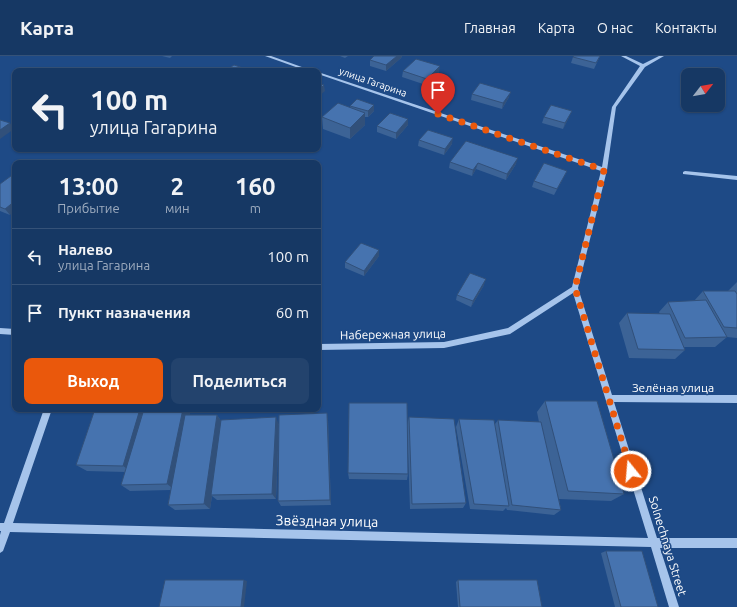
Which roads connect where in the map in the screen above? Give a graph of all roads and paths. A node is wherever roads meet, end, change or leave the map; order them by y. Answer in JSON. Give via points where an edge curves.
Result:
{"nodes":[{"id":1,"x":267,"y":56,"type":"edge"},
{"id":2,"x":622,"y":56,"type":"edge"},
{"id":3,"x":662,"y":56,"type":"edge"},
{"id":4,"x":643,"y":66,"type":"junction"},
{"id":5,"x":303,"y":68,"type":"edge"},
{"id":6,"x":321,"y":74,"type":"edge"},
{"id":7,"x":604,"y":170,"type":"junction"},
{"id":8,"x":685,"y":173,"type":"dead end"},
{"id":9,"x":737,"y":178,"type":"edge"},
{"id":10,"x":575,"y":288,"type":"junction"},
{"id":11,"x":0,"y":331,"type":"edge"},
{"id":12,"x":12,"y":332,"type":"edge"},
{"id":13,"x":321,"y":347,"type":"edge"},
{"id":14,"x":609,"y":398,"type":"junction"},
{"id":15,"x":737,"y":399,"type":"edge"},
{"id":16,"x":47,"y":412,"type":"edge"},
{"id":17,"x":4,"y":527,"type":"edge"},
{"id":18,"x":654,"y":543,"type":"junction"},
{"id":19,"x":737,"y":543,"type":"edge"},
{"id":20,"x":0,"y":548,"type":"edge"},
{"id":21,"x":674,"y":607,"type":"edge"}],
"edges":[{"from":1,"to":5,"type":"street"},
{"from":2,"to":4,"type":"street"},
{"from":3,"to":4,"type":"street"},
{"from":4,"to":7,"type":"street","via":[[614,107]]},
{"from":6,"to":7,"type":"street","name":"улица Гагарина"},
{"from":7,"to":10,"type":"street"},
{"from":8,"to":9,"type":"street"},
{"from":10,"to":13,"type":"street","name":"Набережная улица","via":[[510,331],[444,345]]},
{"from":10,"to":14,"type":"street","name":"Solnechnaya Street"},
{"from":11,"to":12,"type":"street"},
{"from":14,"to":15,"type":"street","name":"Зелёная улица"},
{"from":14,"to":18,"type":"street","name":"Solnechnaya Street"},
{"from":16,"to":17,"type":"street"},
{"from":17,"to":18,"type":"street","name":"Звёздная улица"},
{"from":17,"to":20,"type":"street"},
{"from":18,"to":19,"type":"street","name":"Звёздная улица"},
{"from":18,"to":21,"type":"street","name":"Solnechnaya Street"}]}
